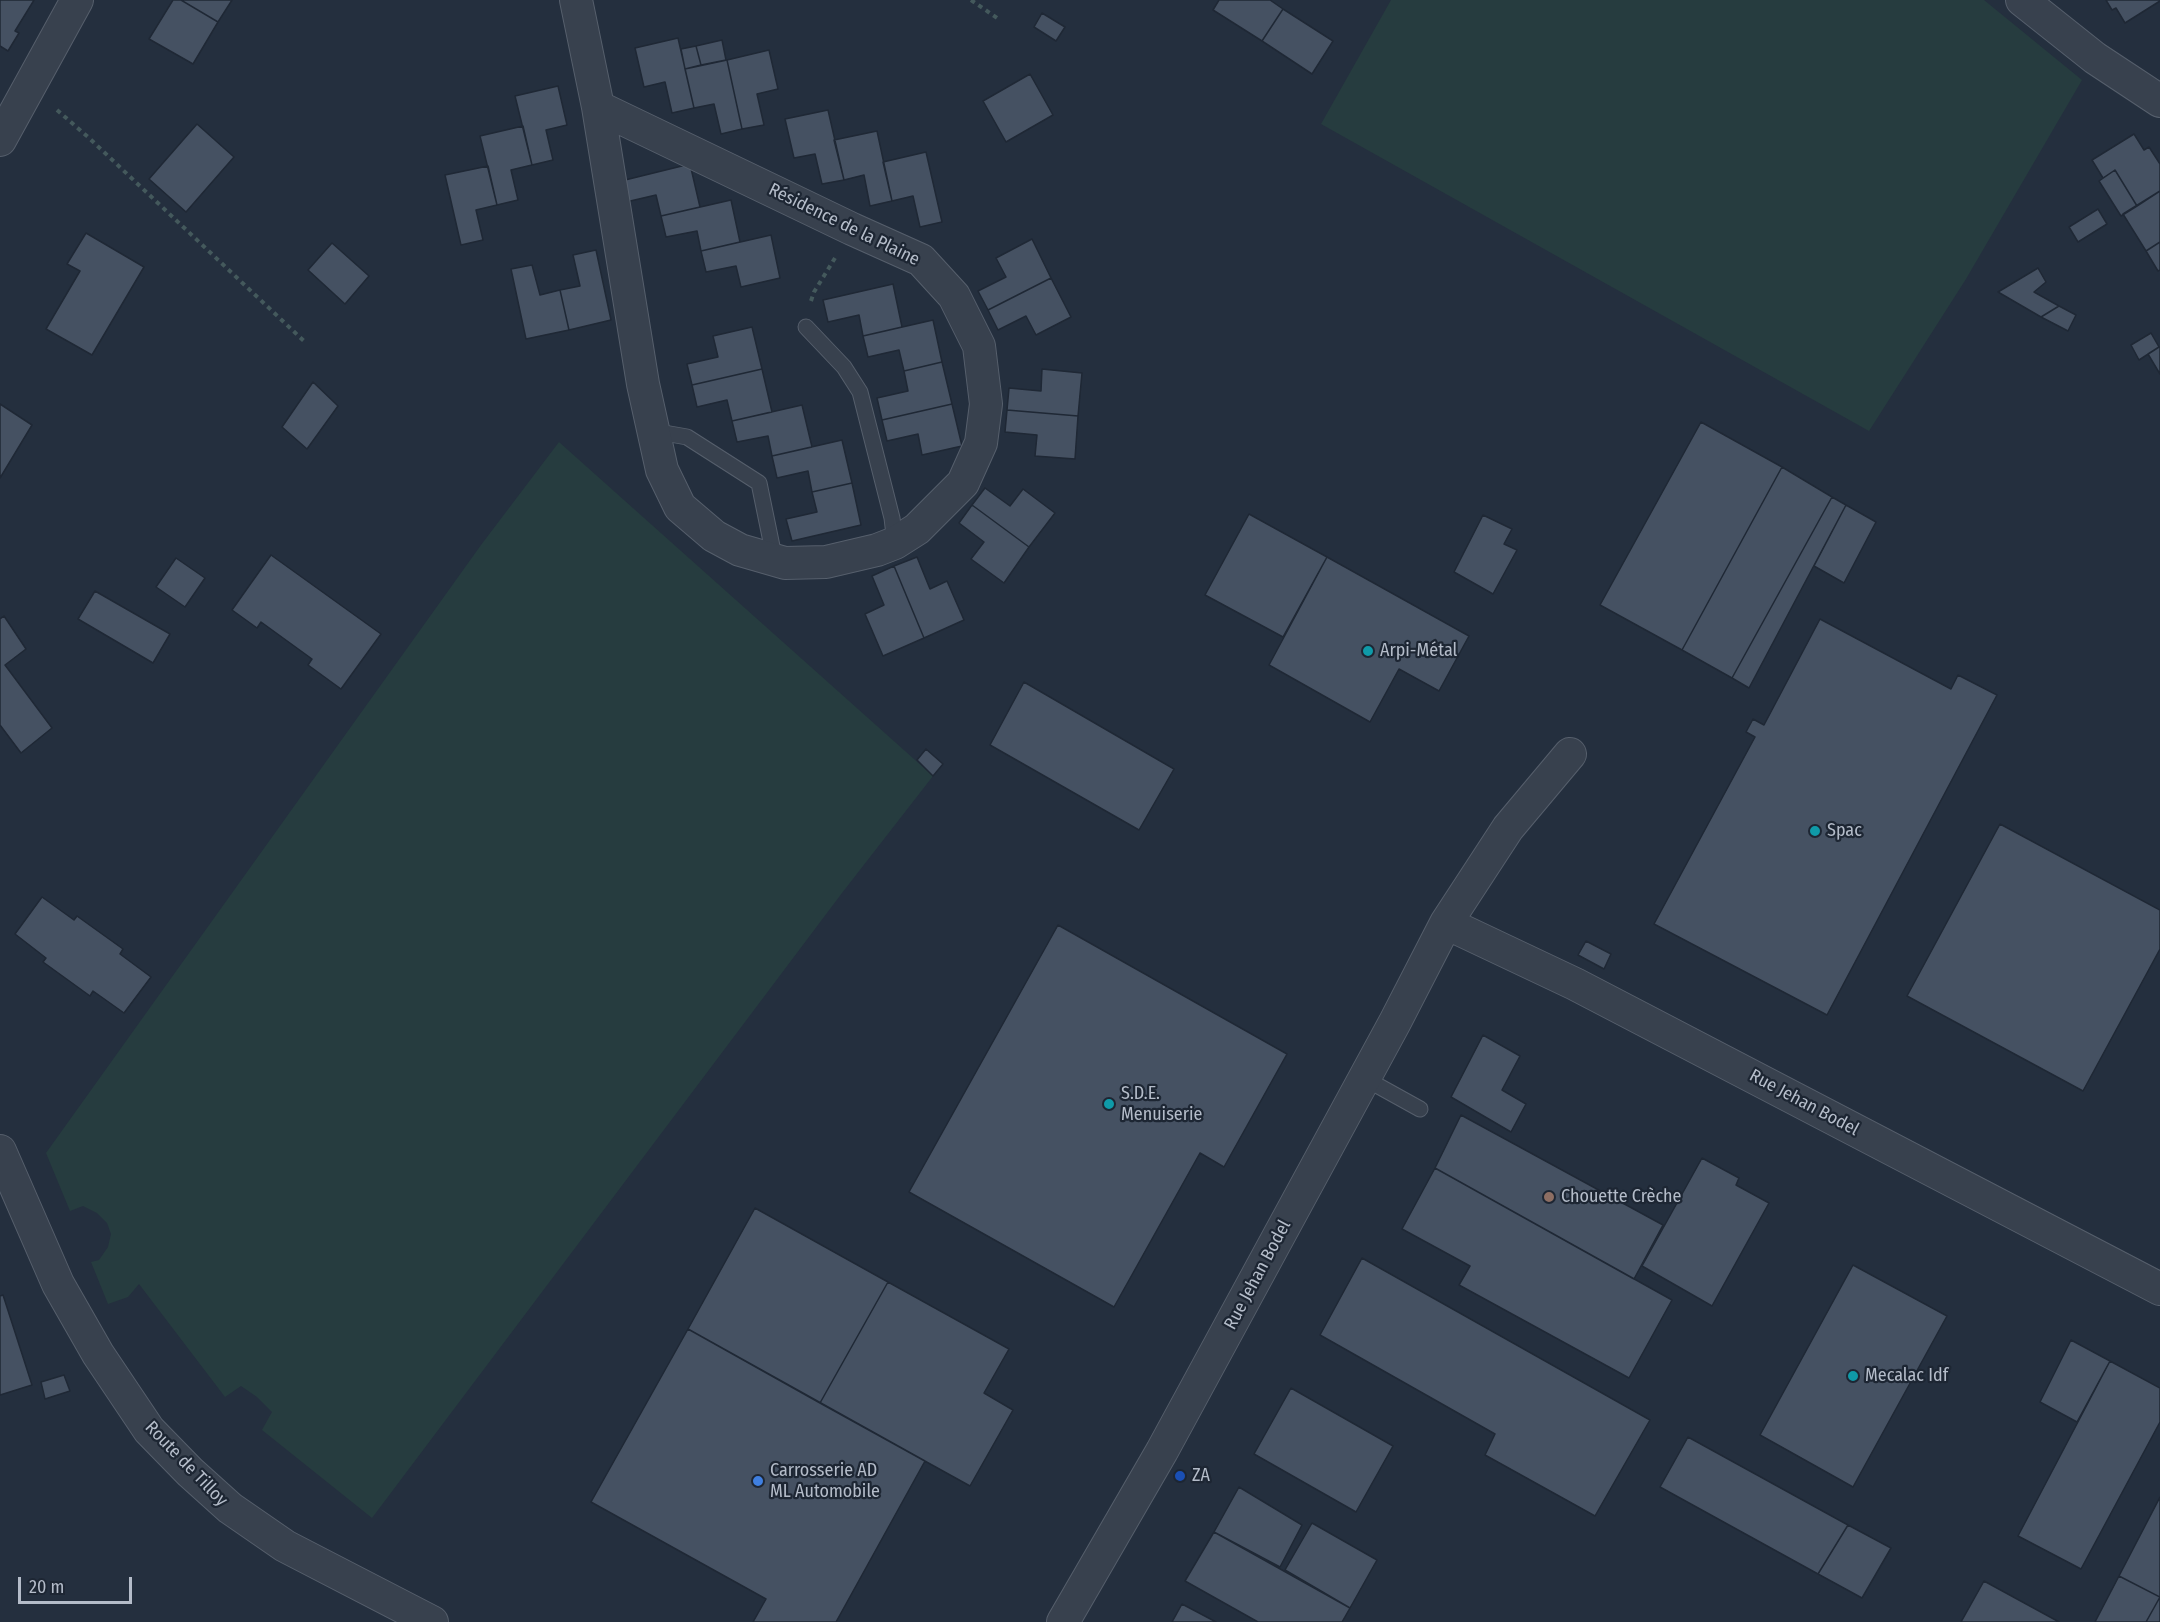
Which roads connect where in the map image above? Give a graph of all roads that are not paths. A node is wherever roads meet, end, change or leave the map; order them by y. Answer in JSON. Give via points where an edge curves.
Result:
{"nodes":[{"id":1,"x":76,"y":0,"type":"edge"},
{"id":2,"x":576,"y":0,"type":"edge"},
{"id":3,"x":2022,"y":0,"type":"edge"},
{"id":4,"x":2160,"y":101,"type":"edge"},
{"id":5,"x":598,"y":107,"type":"junction"},
{"id":6,"x":0,"y":140,"type":"edge"},
{"id":7,"x":806,"y":327,"type":"road end"},
{"id":8,"x":653,"y":431,"type":"junction"},
{"id":9,"x":895,"y":543,"type":"junction"},
{"id":10,"x":775,"y":561,"type":"junction"},
{"id":11,"x":1570,"y":754,"type":"dead end"},
{"id":12,"x":1446,"y":924,"type":"junction"},
{"id":13,"x":1364,"y":1078,"type":"junction"},
{"id":14,"x":1420,"y":1109,"type":"dead end"},
{"id":15,"x":0,"y":1151,"type":"edge"},
{"id":16,"x":2160,"y":1289,"type":"edge"},
{"id":17,"x":432,"y":1622,"type":"edge"},
{"id":18,"x":1063,"y":1622,"type":"edge"}],
"edges":[{"from":1,"to":6,"type":"street"},
{"from":2,"to":5,"type":"street"},
{"from":3,"to":4,"type":"street","via":[[2095,58]]},
{"from":5,"to":8,"type":"street","name":"Résidence de la Plaine"},
{"from":5,"to":9,"type":"street","name":"Résidence de la Plaine","via":[[921,260],[954,296],[979,346],[986,404],[981,443],[963,483],[917,529]]},
{"from":7,"to":9,"type":"lane","via":[[844,367],[860,392]]},
{"from":8,"to":10,"type":"street","name":"Résidence de la Plaine","via":[[662,470],[680,507],[714,536],[740,550]]},
{"from":8,"to":10,"type":"lane","via":[[687,437],[759,483]]},
{"from":9,"to":10,"type":"street","name":"Résidence de la Plaine","via":[[826,562]]},
{"from":11,"to":12,"type":"street","name":"Rue Jehan Bodel","via":[[1508,828]]},
{"from":12,"to":13,"type":"street","name":"Rue Jehan Bodel"},
{"from":12,"to":16,"type":"street","name":"Rue Jehan Bodel","via":[[1575,984]]},
{"from":13,"to":14,"type":"lane"},
{"from":13,"to":18,"type":"street","name":"Rue Jehan Bodel","via":[[1162,1451]]},
{"from":15,"to":17,"type":"street","name":"Route de Tilloy","via":[[58,1284],[98,1354],[149,1430],[230,1508],[285,1546]]}]}
